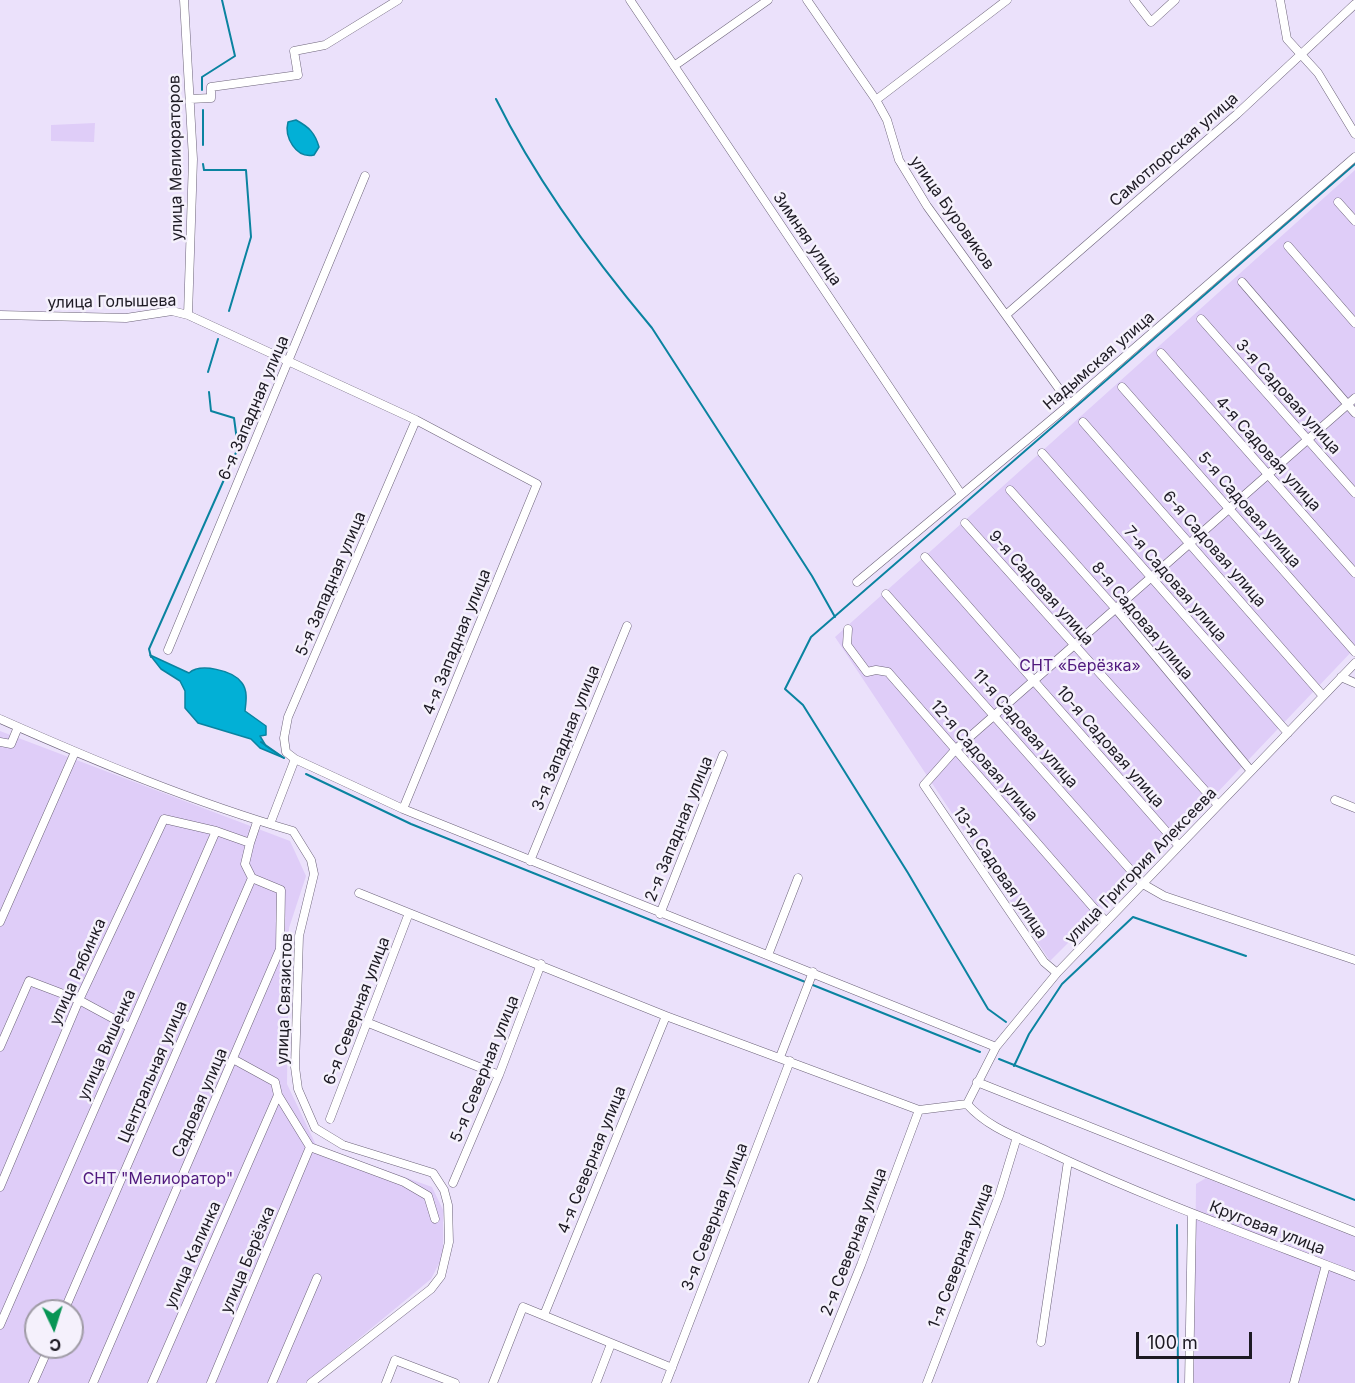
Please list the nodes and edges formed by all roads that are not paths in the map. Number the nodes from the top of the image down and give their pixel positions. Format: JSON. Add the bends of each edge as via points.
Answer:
{"nodes":[{"id":1,"x":184,"y":0,"type":"edge"},
{"id":2,"x":398,"y":0,"type":"edge"},
{"id":3,"x":630,"y":0,"type":"edge"},
{"id":4,"x":768,"y":0,"type":"edge"},
{"id":5,"x":807,"y":0,"type":"edge"},
{"id":6,"x":1006,"y":0,"type":"edge"},
{"id":7,"x":1134,"y":0,"type":"edge"},
{"id":8,"x":1175,"y":0,"type":"edge"},
{"id":9,"x":1280,"y":0,"type":"edge"},
{"id":10,"x":1355,"y":4,"type":"edge"},
{"id":11,"x":1299,"y":54,"type":"junction"},
{"id":12,"x":674,"y":66,"type":"junction"},
{"id":13,"x":190,"y":99,"type":"junction"},
{"id":14,"x":876,"y":100,"type":"junction"},
{"id":15,"x":1355,"y":134,"type":"edge"},
{"id":16,"x":1355,"y":157,"type":"edge"},
{"id":17,"x":365,"y":176,"type":"dead end"},
{"id":18,"x":1338,"y":202,"type":"dead end"},
{"id":19,"x":1355,"y":221,"type":"edge"},
{"id":20,"x":1288,"y":246,"type":"dead end"},
{"id":21,"x":1242,"y":282,"type":"dead end"},
{"id":22,"x":1007,"y":314,"type":"junction"},
{"id":23,"x":0,"y":315,"type":"edge"},
{"id":24,"x":188,"y":315,"type":"junction"},
{"id":25,"x":1201,"y":319,"type":"dead end"},
{"id":26,"x":1355,"y":323,"type":"edge"},
{"id":27,"x":1161,"y":353,"type":"dead end"},
{"id":28,"x":289,"y":360,"type":"junction"},
{"id":29,"x":1122,"y":387,"type":"dead end"},
{"id":30,"x":1355,"y":398,"type":"edge"},
{"id":31,"x":1070,"y":404,"type":"junction"},
{"id":32,"x":1347,"y":405,"type":"junction"},
{"id":33,"x":1355,"y":413,"type":"edge"},
{"id":34,"x":416,"y":420,"type":"junction"},
{"id":35,"x":1083,"y":422,"type":"dead end"},
{"id":36,"x":1308,"y":440,"type":"junction"},
{"id":37,"x":1042,"y":453,"type":"dead end"},
{"id":38,"x":1268,"y":475,"type":"junction"},
{"id":39,"x":537,"y":484,"type":"joint"},
{"id":40,"x":1010,"y":490,"type":"dead end"},
{"id":41,"x":1355,"y":493,"type":"edge"},
{"id":42,"x":961,"y":494,"type":"junction"},
{"id":43,"x":1230,"y":508,"type":"junction"},
{"id":44,"x":965,"y":522,"type":"dead end"},
{"id":45,"x":1191,"y":543,"type":"junction"},
{"id":46,"x":925,"y":557,"type":"dead end"},
{"id":47,"x":1355,"y":573,"type":"edge"},
{"id":48,"x":1151,"y":577,"type":"junction"},
{"id":49,"x":857,"y":582,"type":"dead end"},
{"id":50,"x":886,"y":594,"type":"dead end"},
{"id":51,"x":1116,"y":609,"type":"junction"},
{"id":52,"x":627,"y":626,"type":"dead end"},
{"id":53,"x":848,"y":629,"type":"dead end"},
{"id":54,"x":1074,"y":646,"type":"junction"},
{"id":55,"x":168,"y":650,"type":"dead end"},
{"id":56,"x":1355,"y":652,"type":"edge"},
{"id":57,"x":1355,"y":663,"type":"edge"},
{"id":58,"x":1341,"y":677,"type":"junction"},
{"id":59,"x":1033,"y":681,"type":"junction"},
{"id":60,"x":1355,"y":683,"type":"edge"},
{"id":61,"x":1323,"y":696,"type":"junction"},
{"id":62,"x":995,"y":715,"type":"junction"},
{"id":63,"x":0,"y":719,"type":"edge"},
{"id":64,"x":18,"y":727,"type":"junction"},
{"id":65,"x":1287,"y":733,"type":"junction"},
{"id":66,"x":0,"y":742,"type":"edge"},
{"id":67,"x":956,"y":749,"type":"junction"},
{"id":68,"x":75,"y":752,"type":"junction"},
{"id":69,"x":723,"y":755,"type":"dead end"},
{"id":70,"x":295,"y":759,"type":"junction"},
{"id":71,"x":1251,"y":771,"type":"junction"},
{"id":72,"x":1335,"y":800,"type":"dead end"},
{"id":73,"x":1218,"y":805,"type":"junction"},
{"id":74,"x":1355,"y":808,"type":"edge"},
{"id":75,"x":403,"y":809,"type":"junction"},
{"id":76,"x":257,"y":822,"type":"junction"},
{"id":77,"x":270,"y":824,"type":"junction"},
{"id":78,"x":216,"y":831,"type":"junction"},
{"id":79,"x":250,"y":843,"type":"junction"},
{"id":80,"x":1179,"y":846,"type":"junction"},
{"id":81,"x":530,"y":861,"type":"junction"},
{"id":82,"x":252,"y":878,"type":"junction"},
{"id":83,"x":798,"y":878,"type":"dead end"},
{"id":84,"x":1143,"y":884,"type":"junction"},
{"id":85,"x":359,"y":893,"type":"dead end"},
{"id":86,"x":409,"y":913,"type":"junction"},
{"id":87,"x":660,"y":914,"type":"junction"},
{"id":88,"x":0,"y":922,"type":"edge"},
{"id":89,"x":1106,"y":922,"type":"junction"},
{"id":90,"x":768,"y":955,"type":"junction"},
{"id":91,"x":1355,"y":960,"type":"edge"},
{"id":92,"x":541,"y":964,"type":"junction"},
{"id":93,"x":813,"y":972,"type":"junction"},
{"id":94,"x":1057,"y":973,"type":"junction"},
{"id":95,"x":79,"y":1000,"type":"junction"},
{"id":96,"x":666,"y":1016,"type":"junction"},
{"id":97,"x":366,"y":1022,"type":"junction"},
{"id":98,"x":129,"y":1027,"type":"junction"},
{"id":99,"x":0,"y":1047,"type":"edge"},
{"id":100,"x":996,"y":1047,"type":"junction"},
{"id":101,"x":780,"y":1057,"type":"junction"},
{"id":102,"x":233,"y":1059,"type":"junction"},
{"id":103,"x":790,"y":1061,"type":"junction"},
{"id":104,"x":499,"y":1075,"type":"junction"},
{"id":105,"x":977,"y":1082,"type":"junction"},
{"id":106,"x":278,"y":1095,"type":"junction"},
{"id":107,"x":967,"y":1104,"type":"junction"},
{"id":108,"x":919,"y":1110,"type":"junction"},
{"id":109,"x":330,"y":1119,"type":"dead end"},
{"id":110,"x":1017,"y":1137,"type":"junction"},
{"id":111,"x":310,"y":1147,"type":"junction"},
{"id":112,"x":1068,"y":1161,"type":"junction"},
{"id":113,"x":453,"y":1183,"type":"dead end"},
{"id":114,"x":0,"y":1187,"type":"edge"},
{"id":115,"x":1192,"y":1215,"type":"junction"},
{"id":116,"x":435,"y":1219,"type":"dead end"},
{"id":117,"x":1355,"y":1232,"type":"edge"},
{"id":118,"x":1326,"y":1264,"type":"junction"},
{"id":119,"x":1355,"y":1276,"type":"edge"},
{"id":120,"x":317,"y":1278,"type":"dead end"},
{"id":121,"x":69,"y":1299,"type":"edge"},
{"id":122,"x":544,"y":1315,"type":"junction"},
{"id":123,"x":0,"y":1324,"type":"edge"},
{"id":124,"x":1041,"y":1342,"type":"dead end"},
{"id":125,"x":611,"y":1344,"type":"junction"},
{"id":126,"x":44,"y":1359,"type":"edge"},
{"id":127,"x":672,"y":1368,"type":"junction"},
{"id":128,"x":33,"y":1383,"type":"edge"},
{"id":129,"x":93,"y":1383,"type":"edge"},
{"id":130,"x":152,"y":1383,"type":"edge"},
{"id":131,"x":212,"y":1383,"type":"edge"},
{"id":132,"x":272,"y":1383,"type":"edge"},
{"id":133,"x":311,"y":1383,"type":"edge"},
{"id":134,"x":386,"y":1383,"type":"edge"},
{"id":135,"x":455,"y":1383,"type":"edge"},
{"id":136,"x":493,"y":1383,"type":"edge"},
{"id":137,"x":596,"y":1383,"type":"edge"},
{"id":138,"x":666,"y":1383,"type":"edge"},
{"id":139,"x":813,"y":1383,"type":"edge"},
{"id":140,"x":927,"y":1383,"type":"edge"},
{"id":141,"x":1189,"y":1383,"type":"edge"},
{"id":142,"x":1294,"y":1383,"type":"edge"}],
"edges":[{"from":1,"to":13,"type":"street","name":"улица Мелиораторов"},
{"from":2,"to":13,"type":"street","via":[[325,45],[294,51],[298,75],[211,87],[211,98]]},
{"from":3,"to":12,"type":"street","name":"Зимняя улица"},
{"from":4,"to":12,"type":"street"},
{"from":5,"to":14,"type":"street","name":"улица Буровиков"},
{"from":6,"to":14,"type":"street"},
{"from":7,"to":8,"type":"street","via":[[1151,22]]},
{"from":9,"to":11,"type":"street","via":[[1287,39]]},
{"from":10,"to":11,"type":"street","name":"Самотлорская улица"},
{"from":11,"to":15,"type":"street","via":[[1318,74]]},
{"from":11,"to":22,"type":"street","name":"Самотлорская улица","via":[[1237,114]]},
{"from":12,"to":42,"type":"street","name":"Зимняя улица"},
{"from":13,"to":24,"type":"street","name":"улица Мелиораторов","via":[[193,191]]},
{"from":14,"to":22,"type":"street","name":"улица Буровиков","via":[[907,175],[951,242]]},
{"from":16,"to":31,"type":"street","name":"Надымская улица"},
{"from":17,"to":28,"type":"street","name":"6-я Западная улица"},
{"from":18,"to":19,"type":"street"},
{"from":20,"to":26,"type":"street"},
{"from":21,"to":32,"type":"street"},
{"from":22,"to":31,"type":"street","name":"улица Буровиков"},
{"from":23,"to":24,"type":"street","name":"улица Голышева","via":[[126,318],[171,311]]},
{"from":24,"to":28,"type":"street","name":"улица Голышева"},
{"from":25,"to":36,"type":"street","name":"3-я Садовая улица"},
{"from":27,"to":38,"type":"street","name":"4-я Садовая улица"},
{"from":28,"to":34,"type":"street","name":"улица Голышева"},
{"from":28,"to":55,"type":"street","name":"6-я Западная улица"},
{"from":29,"to":43,"type":"street","name":"5-я Садовая улица"},
{"from":30,"to":32,"type":"street"},
{"from":31,"to":42,"type":"street","name":"Надымская улица"},
{"from":32,"to":33,"type":"street"},
{"from":32,"to":36,"type":"street"},
{"from":34,"to":39,"type":"street","name":"улица Голышева"},
{"from":34,"to":70,"type":"street","name":"5-я Западная улица","via":[[288,717],[286,752]]},
{"from":35,"to":45,"type":"street","name":"6-я Садовая улица"},
{"from":36,"to":38,"type":"street"},
{"from":36,"to":41,"type":"street","name":"3-я Садовая улица"},
{"from":37,"to":48,"type":"street","name":"7-я Садовая улица"},
{"from":38,"to":43,"type":"street"},
{"from":38,"to":47,"type":"street","name":"4-я Садовая улица"},
{"from":39,"to":75,"type":"street","name":"4-я Западная улица"},
{"from":40,"to":51,"type":"street","name":"8-я Садовая улица"},
{"from":42,"to":49,"type":"street","name":"Надымская улица"},
{"from":43,"to":45,"type":"street"},
{"from":43,"to":56,"type":"street","name":"5-я Садовая улица"},
{"from":44,"to":54,"type":"street","name":"9-я Садовая улица"},
{"from":45,"to":48,"type":"street"},
{"from":45,"to":61,"type":"street","name":"6-я Садовая улица"},
{"from":46,"to":59,"type":"street","name":"10-я Садовая улица"},
{"from":48,"to":51,"type":"street"},
{"from":48,"to":65,"type":"street","name":"7-я Садовая улица"},
{"from":50,"to":62,"type":"street","name":"11-я Садовая улица"},
{"from":51,"to":54,"type":"street"},
{"from":51,"to":71,"type":"street","name":"8-я Садовая улица"},
{"from":52,"to":81,"type":"street","name":"3-я Западная улица"},
{"from":53,"to":67,"type":"street","name":"12-я Садовая улица","via":[[847,645],[867,672],[888,672]]},
{"from":54,"to":59,"type":"street"},
{"from":54,"to":73,"type":"street","name":"9-я Садовая улица"},
{"from":57,"to":58,"type":"street","name":"улица Григория Алексеева"},
{"from":58,"to":60,"type":"street"},
{"from":58,"to":61,"type":"street","name":"улица Григория Алексеева"},
{"from":59,"to":62,"type":"street"},
{"from":59,"to":80,"type":"street","name":"10-я Садовая улица"},
{"from":61,"to":65,"type":"street","name":"улица Григория Алексеева"},
{"from":62,"to":67,"type":"street"},
{"from":62,"to":84,"type":"street","name":"11-я Садовая улица"},
{"from":63,"to":64,"type":"street"},
{"from":64,"to":66,"type":"street","via":[[11,744]]},
{"from":64,"to":68,"type":"street"},
{"from":65,"to":71,"type":"street","name":"улица Григория Алексеева"},
{"from":67,"to":89,"type":"street","name":"12-я Садовая улица"},
{"from":67,"to":94,"type":"street","name":"13-я Садовая улица","via":[[924,785],[1044,962]]},
{"from":68,"to":76,"type":"street"},
{"from":68,"to":88,"type":"street"},
{"from":69,"to":87,"type":"street","name":"2-я Западная улица"},
{"from":70,"to":75,"type":"street"},
{"from":70,"to":77,"type":"street"},
{"from":71,"to":73,"type":"street","name":"улица Григория Алексеева"},
{"from":72,"to":74,"type":"street"},
{"from":73,"to":80,"type":"street","name":"улица Григория Алексеева"},
{"from":75,"to":81,"type":"street"},
{"from":76,"to":77,"type":"street"},
{"from":76,"to":79,"type":"street"},
{"from":77,"to":133,"type":"street","name":"улица Связистов","via":[[293,831],[311,860],[314,874],[299,936],[295,1071],[306,1112],[315,1128],[343,1145],[433,1173],[444,1190],[449,1222],[447,1258],[431,1289]]},
{"from":78,"to":79,"type":"street"},
{"from":78,"to":95,"type":"street","name":"улица Рябинка","via":[[164,819]]},
{"from":78,"to":98,"type":"street","name":"улица Вишенка"},
{"from":79,"to":82,"type":"street","via":[[245,864]]},
{"from":80,"to":84,"type":"street","name":"улица Григория Алексеева"},
{"from":81,"to":87,"type":"street"},
{"from":82,"to":102,"type":"street","name":"Садовая улица","via":[[281,890],[280,949]]},
{"from":82,"to":121,"type":"street","name":"Центральная улица"},
{"from":83,"to":90,"type":"street"},
{"from":84,"to":89,"type":"street","name":"улица Григория Алексеева"},
{"from":84,"to":91,"type":"street","via":[[1164,896]]},
{"from":85,"to":86,"type":"street"},
{"from":86,"to":92,"type":"street"},
{"from":86,"to":97,"type":"street","name":"6-я Северная улица"},
{"from":87,"to":90,"type":"street"},
{"from":89,"to":94,"type":"street","name":"улица Григория Алексеева"},
{"from":90,"to":93,"type":"street"},
{"from":92,"to":96,"type":"street"},
{"from":92,"to":104,"type":"street","name":"5-я Северная улица"},
{"from":93,"to":100,"type":"street"},
{"from":93,"to":101,"type":"street"},
{"from":94,"to":100,"type":"street","name":"улица Григория Алексеева"},
{"from":95,"to":98,"type":"street"},
{"from":95,"to":99,"type":"street","via":[[29,981]]},
{"from":95,"to":114,"type":"street","name":"улица Рябинка"},
{"from":96,"to":101,"type":"street"},
{"from":96,"to":122,"type":"street","name":"4-я Северная улица"},
{"from":97,"to":104,"type":"street"},
{"from":97,"to":109,"type":"street","name":"6-я Северная улица"},
{"from":98,"to":123,"type":"street","name":"улица Вишенка"},
{"from":100,"to":105,"type":"street","name":"улица Григория Алексеева"},
{"from":101,"to":103,"type":"street"},
{"from":102,"to":106,"type":"street","via":[[274,1082]]},
{"from":102,"to":129,"type":"street","name":"Садовая улица"},
{"from":103,"to":108,"type":"street"},
{"from":103,"to":127,"type":"street","name":"3-я Северная улица"},
{"from":104,"to":113,"type":"street","name":"5-я Северная улица"},
{"from":105,"to":107,"type":"street","name":"улица Григория Алексеева"},
{"from":105,"to":117,"type":"street"},
{"from":106,"to":111,"type":"street"},
{"from":106,"to":130,"type":"street","name":"улица Калинка"},
{"from":107,"to":108,"type":"street"},
{"from":107,"to":110,"type":"street","via":[[980,1119]]},
{"from":108,"to":139,"type":"street","name":"2-я Северная улица"},
{"from":110,"to":112,"type":"street"},
{"from":110,"to":140,"type":"street","name":"1-я Северная улица","via":[[999,1196]]},
{"from":111,"to":116,"type":"street","via":[[404,1182],[428,1196]]},
{"from":111,"to":131,"type":"street","name":"улица Берёзка"},
{"from":112,"to":115,"type":"street"},
{"from":112,"to":124,"type":"street"},
{"from":115,"to":118,"type":"street","name":"Круговая улица"},
{"from":115,"to":141,"type":"street","name":"Круговая улица"},
{"from":118,"to":119,"type":"street","name":"Круговая улица"},
{"from":118,"to":142,"type":"street"},
{"from":120,"to":132,"type":"street"},
{"from":122,"to":125,"type":"street"},
{"from":122,"to":136,"type":"street","via":[[523,1307]]},
{"from":125,"to":127,"type":"street"},
{"from":125,"to":137,"type":"street"},
{"from":126,"to":128,"type":"street"},
{"from":127,"to":138,"type":"street","name":"3-я Северная улица"},
{"from":134,"to":135,"type":"street","via":[[396,1360]]}]}
